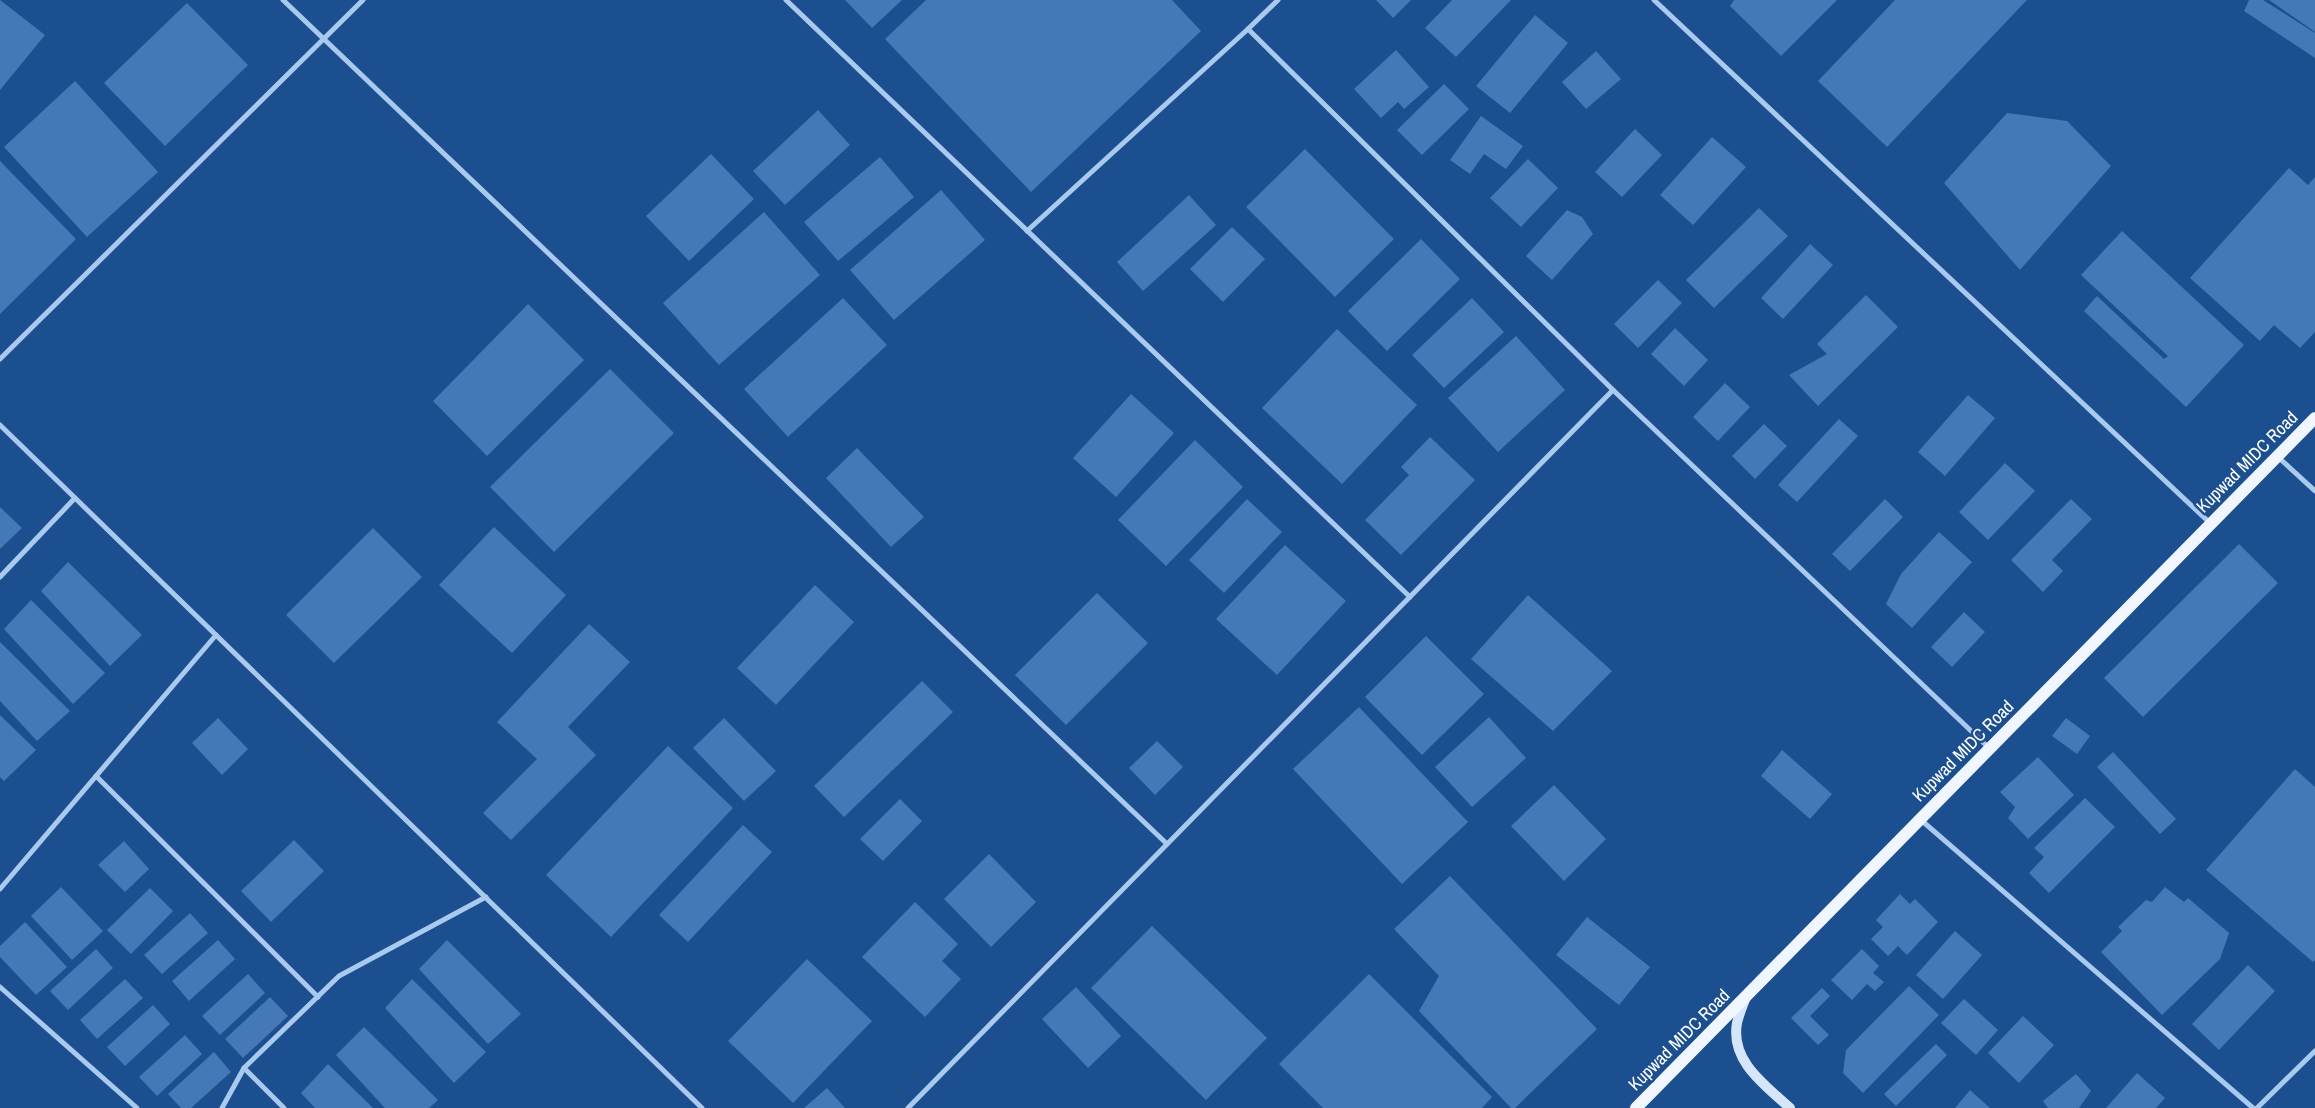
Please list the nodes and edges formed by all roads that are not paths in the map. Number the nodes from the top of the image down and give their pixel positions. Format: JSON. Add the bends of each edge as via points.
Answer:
{"nodes":[{"id":1,"x":283,"y":0,"type":"edge"},
{"id":2,"x":363,"y":0,"type":"edge"},
{"id":3,"x":786,"y":0,"type":"edge"},
{"id":4,"x":1278,"y":0,"type":"edge"},
{"id":5,"x":1654,"y":0,"type":"edge"},
{"id":6,"x":1248,"y":29,"type":"junction"},
{"id":7,"x":324,"y":40,"type":"junction"},
{"id":8,"x":1027,"y":231,"type":"junction"},
{"id":9,"x":0,"y":359,"type":"edge"},
{"id":10,"x":1613,"y":390,"type":"junction"},
{"id":11,"x":2315,"y":418,"type":"edge"},
{"id":12,"x":0,"y":425,"type":"edge"},
{"id":13,"x":2277,"y":457,"type":"junction"},
{"id":14,"x":2315,"y":491,"type":"edge"},
{"id":15,"x":75,"y":498,"type":"junction"},
{"id":16,"x":2211,"y":524,"type":"junction"},
{"id":17,"x":0,"y":577,"type":"edge"},
{"id":18,"x":1410,"y":597,"type":"junction"},
{"id":19,"x":216,"y":635,"type":"junction"},
{"id":20,"x":1990,"y":749,"type":"junction"},
{"id":21,"x":96,"y":776,"type":"junction"},
{"id":22,"x":1920,"y":819,"type":"junction"},
{"id":23,"x":1168,"y":844,"type":"junction"},
{"id":24,"x":0,"y":889,"type":"edge"},
{"id":25,"x":486,"y":897,"type":"junction"},
{"id":26,"x":0,"y":987,"type":"edge"},
{"id":27,"x":1747,"y":996,"type":"junction"},
{"id":28,"x":318,"y":997,"type":"junction"},
{"id":29,"x":2315,"y":1050,"type":"edge"},
{"id":30,"x":244,"y":1068,"type":"junction"},
{"id":31,"x":137,"y":1108,"type":"edge"},
{"id":32,"x":222,"y":1108,"type":"edge"},
{"id":33,"x":284,"y":1108,"type":"edge"},
{"id":34,"x":702,"y":1108,"type":"edge"},
{"id":35,"x":908,"y":1108,"type":"edge"},
{"id":36,"x":1636,"y":1108,"type":"edge"},
{"id":37,"x":1790,"y":1108,"type":"edge"},
{"id":38,"x":2255,"y":1108,"type":"edge"}],
"edges":[{"from":1,"to":7,"type":"street"},
{"from":2,"to":7,"type":"street"},
{"from":3,"to":8,"type":"street"},
{"from":4,"to":6,"type":"street"},
{"from":5,"to":16,"type":"street"},
{"from":6,"to":8,"type":"street"},
{"from":6,"to":10,"type":"street"},
{"from":7,"to":9,"type":"street"},
{"from":7,"to":23,"type":"street"},
{"from":8,"to":18,"type":"street"},
{"from":10,"to":18,"type":"street"},
{"from":10,"to":20,"type":"street"},
{"from":11,"to":13,"type":"main road","name":"Kupwad MIDC Road"},
{"from":12,"to":15,"type":"street"},
{"from":13,"to":14,"type":"street"},
{"from":13,"to":16,"type":"main road","name":"Kupwad MIDC Road"},
{"from":15,"to":17,"type":"street"},
{"from":15,"to":19,"type":"street"},
{"from":16,"to":20,"type":"main road","name":"Kupwad MIDC Road"},
{"from":18,"to":23,"type":"street"},
{"from":19,"to":21,"type":"street"},
{"from":19,"to":25,"type":"street"},
{"from":20,"to":22,"type":"main road","name":"Kupwad MIDC Road"},
{"from":21,"to":24,"type":"street"},
{"from":21,"to":28,"type":"street"},
{"from":22,"to":27,"type":"main road","name":"Kupwad MIDC Road"},
{"from":22,"to":38,"type":"street"},
{"from":23,"to":35,"type":"street"},
{"from":25,"to":28,"type":"street","via":[[339,976]]},
{"from":25,"to":34,"type":"street"},
{"from":26,"to":31,"type":"street"},
{"from":27,"to":36,"type":"main road","name":"Kupwad MIDC Road"},
{"from":27,"to":37,"type":"main road","via":[[1737,1023],[1739,1051],[1757,1078]]},
{"from":28,"to":30,"type":"street"},
{"from":29,"to":38,"type":"street"},
{"from":30,"to":32,"type":"street"},
{"from":30,"to":33,"type":"street"}]}
